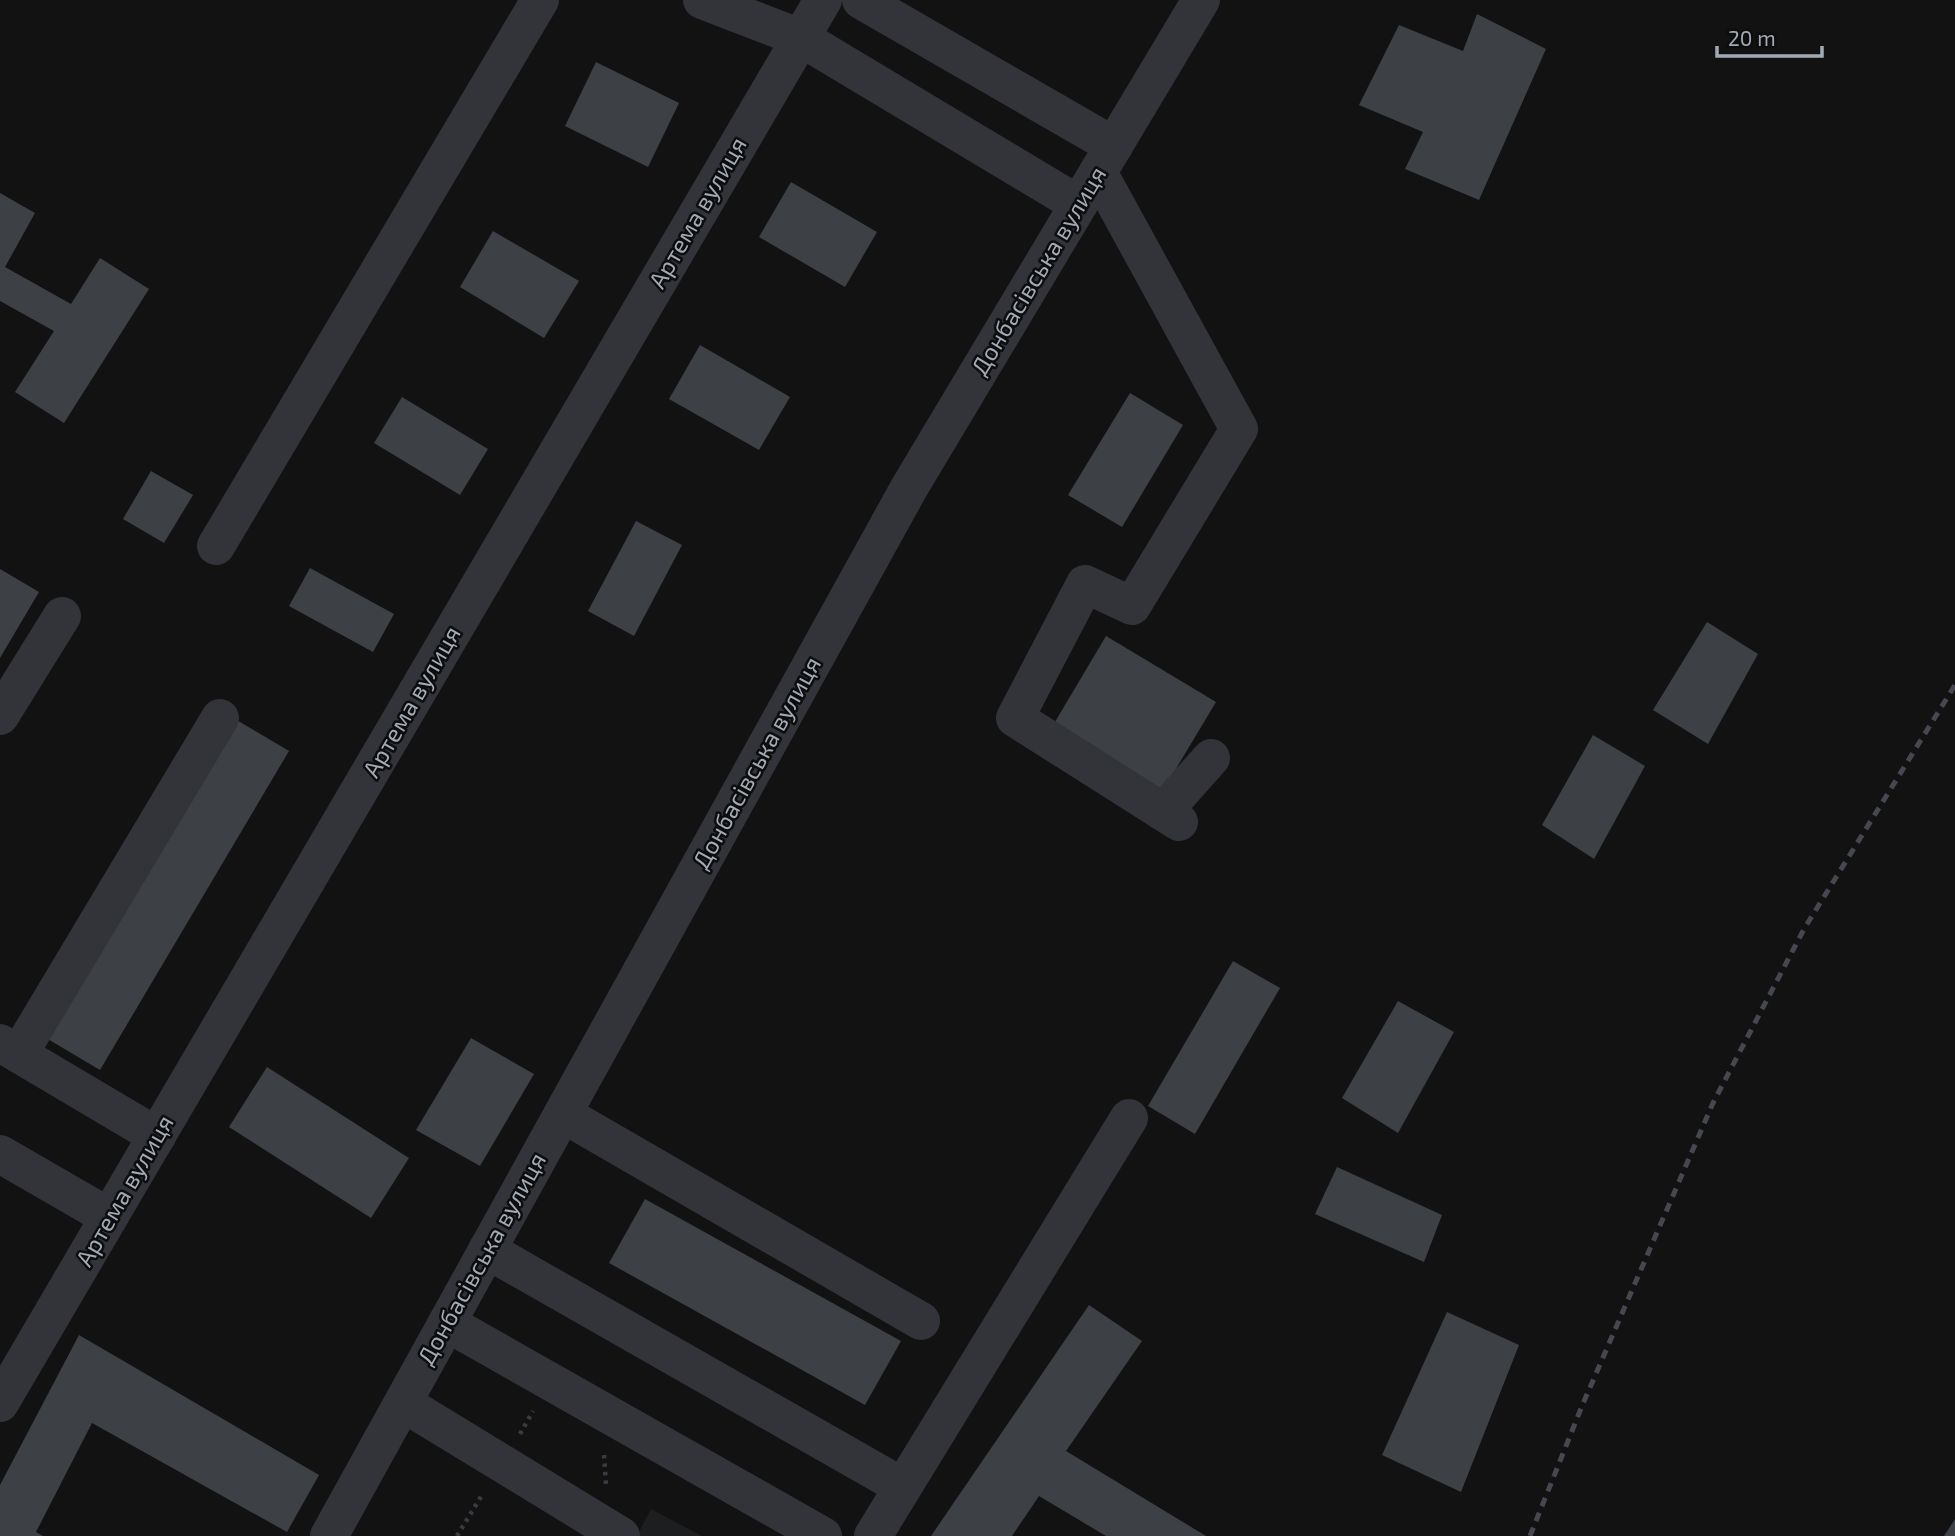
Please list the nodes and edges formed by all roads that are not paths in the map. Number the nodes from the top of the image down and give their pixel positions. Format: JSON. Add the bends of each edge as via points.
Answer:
{"nodes":[{"id":1,"x":540,"y":0,"type":"edge"},
{"id":2,"x":702,"y":0,"type":"edge"},
{"id":3,"x":823,"y":0,"type":"edge"},
{"id":4,"x":861,"y":0,"type":"edge"},
{"id":5,"x":1201,"y":0,"type":"edge"},
{"id":6,"x":801,"y":38,"type":"junction"},
{"id":7,"x":1106,"y":159,"type":"junction"},
{"id":8,"x":1079,"y":204,"type":"junction"},
{"id":9,"x":216,"y":546,"type":"dead end"},
{"id":10,"x":62,"y":616,"type":"dead end"},
{"id":11,"x":0,"y":716,"type":"edge"},
{"id":12,"x":220,"y":718,"type":"dead end"},
{"id":13,"x":1211,"y":758,"type":"dead end"},
{"id":14,"x":10,"y":1048,"type":"edge"},
{"id":15,"x":563,"y":1114,"type":"junction"},
{"id":16,"x":1129,"y":1118,"type":"dead end"},
{"id":17,"x":157,"y":1136,"type":"junction"},
{"id":18,"x":0,"y":1154,"type":"edge"},
{"id":19,"x":110,"y":1217,"type":"junction"},
{"id":20,"x":487,"y":1250,"type":"junction"},
{"id":21,"x":921,"y":1321,"type":"dead end"},
{"id":22,"x":447,"y":1323,"type":"junction"},
{"id":23,"x":403,"y":1403,"type":"junction"},
{"id":24,"x":0,"y":1404,"type":"edge"},
{"id":25,"x":903,"y":1487,"type":"junction"},
{"id":26,"x":329,"y":1536,"type":"edge"},
{"id":27,"x":621,"y":1536,"type":"edge"},
{"id":28,"x":823,"y":1536,"type":"edge"},
{"id":29,"x":873,"y":1536,"type":"edge"}],
"edges":[{"from":1,"to":9,"type":"street"},
{"from":2,"to":6,"type":"street"},
{"from":3,"to":6,"type":"street","name":"Артема вулиця"},
{"from":4,"to":7,"type":"street"},
{"from":5,"to":7,"type":"street","name":"Донбасівська вулиця"},
{"from":6,"to":8,"type":"street"},
{"from":6,"to":17,"type":"street","name":"Артема вулиця"},
{"from":7,"to":8,"type":"street","name":"Донбасівська вулиця"},
{"from":7,"to":13,"type":"street","via":[[1239,429],[1132,606],[1085,584],[1015,718],[1171,817]]},
{"from":8,"to":15,"type":"street","name":"Донбасівська вулиця","via":[[909,488]]},
{"from":10,"to":11,"type":"street"},
{"from":12,"to":14,"type":"street"},
{"from":14,"to":17,"type":"street"},
{"from":15,"to":20,"type":"street","name":"Донбасівська вулиця"},
{"from":15,"to":21,"type":"street"},
{"from":16,"to":25,"type":"street"},
{"from":17,"to":19,"type":"street","name":"Артема вулиця"},
{"from":18,"to":19,"type":"street"},
{"from":19,"to":24,"type":"street","name":"Артема вулиця"},
{"from":20,"to":22,"type":"street","name":"Донбасівська вулиця"},
{"from":20,"to":25,"type":"street"},
{"from":22,"to":23,"type":"street","name":"Донбасівська вулиця"},
{"from":22,"to":28,"type":"street"},
{"from":23,"to":26,"type":"street","name":"Донбасівська вулиця"},
{"from":23,"to":27,"type":"street"},
{"from":25,"to":29,"type":"street"}]}
